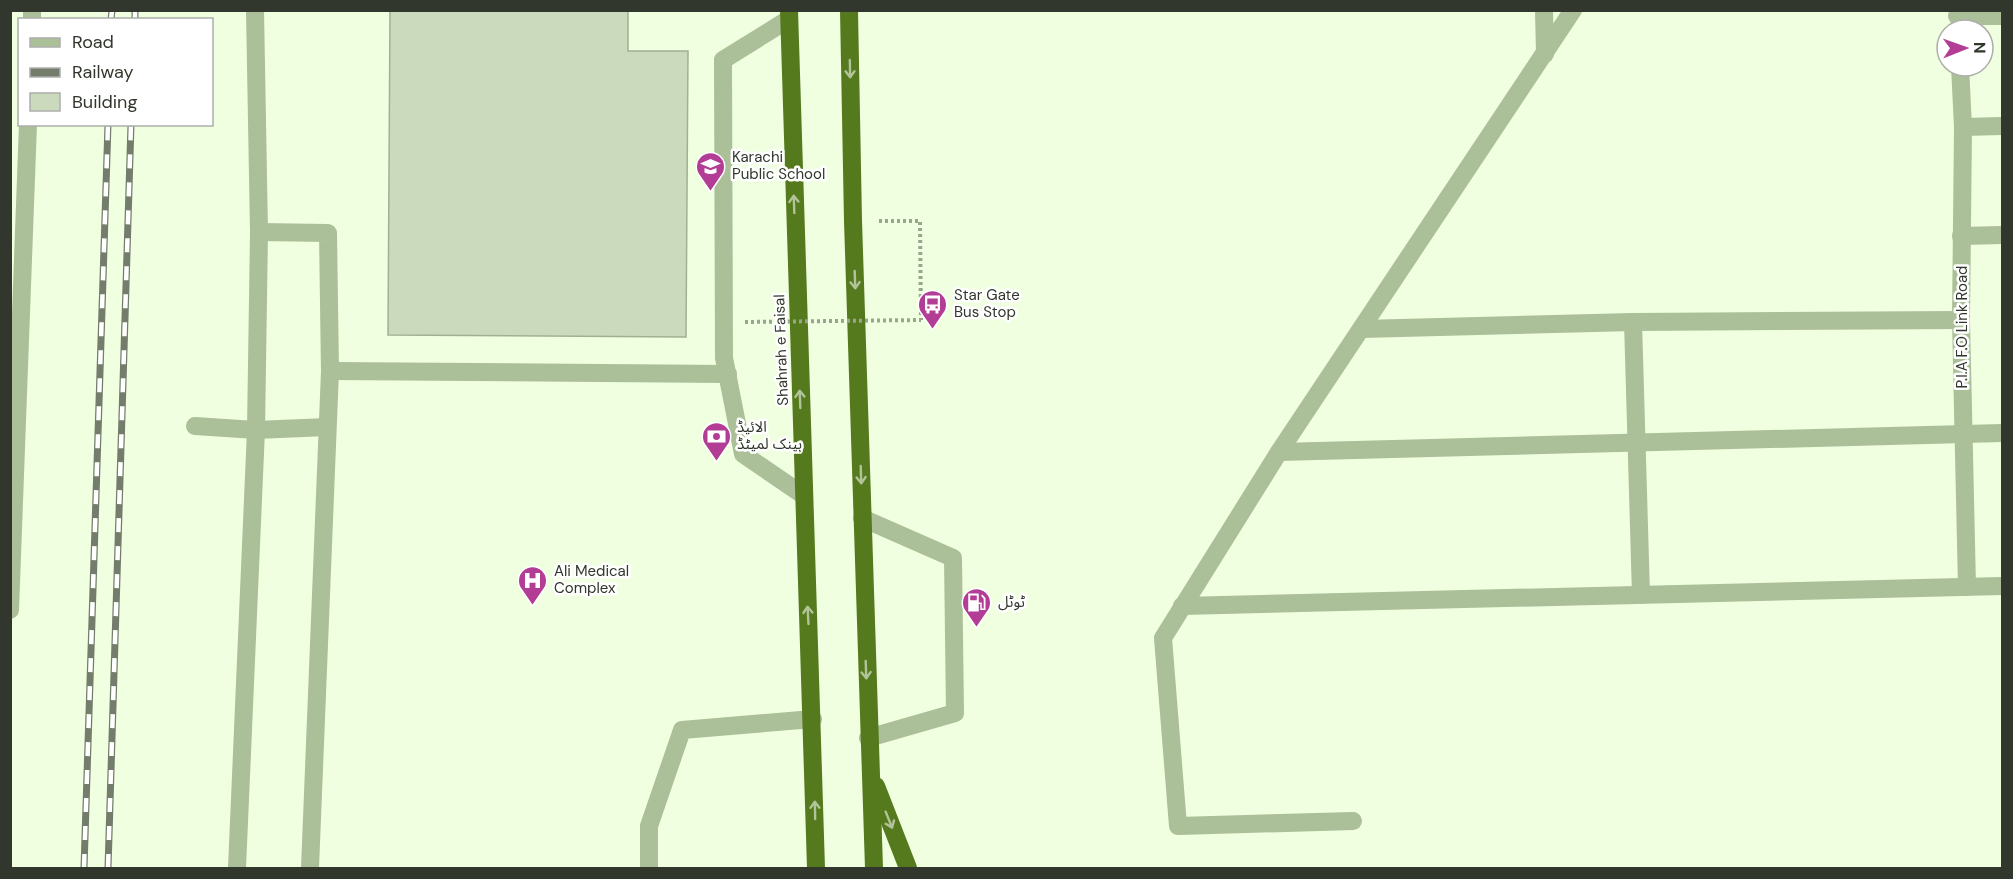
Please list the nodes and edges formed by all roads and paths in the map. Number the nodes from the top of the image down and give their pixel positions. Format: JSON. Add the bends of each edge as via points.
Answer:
{"nodes":[{"id":1,"x":255,"y":10,"type":"edge"},
{"id":2,"x":849,"y":10,"type":"edge"},
{"id":3,"x":1544,"y":10,"type":"edge"},
{"id":4,"x":1573,"y":10,"type":"edge"},
{"id":5,"x":789,"y":15,"type":"edge"},
{"id":6,"x":2002,"y":16,"type":"edge"},
{"id":7,"x":1973,"y":18,"type":"edge"},
{"id":8,"x":1545,"y":54,"type":"junction"},
{"id":9,"x":1961,"y":78,"type":"edge"},
{"id":10,"x":27,"y":126,"type":"edge"},
{"id":11,"x":2002,"y":126,"type":"edge"},
{"id":12,"x":1963,"y":127,"type":"junction"},
{"id":13,"x":19,"y":155,"type":"edge"},
{"id":14,"x":853,"y":221,"type":"junction"},
{"id":15,"x":259,"y":232,"type":"junction"},
{"id":16,"x":2002,"y":235,"type":"edge"},
{"id":17,"x":1961,"y":236,"type":"junction"},
{"id":18,"x":1961,"y":320,"type":"junction"},
{"id":19,"x":745,"y":322,"type":"dead end"},
{"id":20,"x":1633,"y":322,"type":"junction"},
{"id":21,"x":1362,"y":329,"type":"junction"},
{"id":22,"x":330,"y":371,"type":"junction"},
{"id":23,"x":728,"y":374,"type":"junction"},
{"id":24,"x":195,"y":426,"type":"dead end"},
{"id":25,"x":327,"y":427,"type":"junction"},
{"id":26,"x":256,"y":430,"type":"junction"},
{"id":27,"x":1963,"y":433,"type":"junction"},
{"id":28,"x":2002,"y":433,"type":"edge"},
{"id":29,"x":1636,"y":443,"type":"junction"},
{"id":30,"x":1279,"y":452,"type":"junction"},
{"id":31,"x":803,"y":495,"type":"junction"},
{"id":32,"x":862,"y":518,"type":"junction"},
{"id":33,"x":11,"y":546,"type":"edge"},
{"id":34,"x":2002,"y":586,"type":"edge"},
{"id":35,"x":1967,"y":587,"type":"junction"},
{"id":36,"x":1641,"y":595,"type":"junction"},
{"id":37,"x":1182,"y":606,"type":"junction"},
{"id":38,"x":10,"y":610,"type":"edge"},
{"id":39,"x":813,"y":719,"type":"junction"},
{"id":40,"x":868,"y":738,"type":"junction"},
{"id":41,"x":869,"y":771,"type":"junction"},
{"id":42,"x":1353,"y":821,"type":"dead end"},
{"id":43,"x":237,"y":868,"type":"edge"},
{"id":44,"x":310,"y":868,"type":"edge"},
{"id":45,"x":649,"y":868,"type":"edge"},
{"id":46,"x":816,"y":868,"type":"edge"},
{"id":47,"x":874,"y":868,"type":"edge"},
{"id":48,"x":908,"y":868,"type":"edge"}],
"edges":[{"from":1,"to":15,"type":"street"},
{"from":2,"to":14,"type":"highway","one_way":true},
{"from":3,"to":8,"type":"street"},
{"from":4,"to":8,"type":"street"},
{"from":5,"to":23,"type":"street","via":[[723,60],[724,358]]},
{"from":31,"to":5,"type":"highway","name":"Shahrah e Faisal","one_way":true},
{"from":6,"to":7,"type":"street"},
{"from":8,"to":21,"type":"street"},
{"from":9,"to":12,"type":"street","name":"P.I.A F.O Link Road"},
{"from":10,"to":13,"type":"street"},
{"from":11,"to":12,"type":"street"},
{"from":12,"to":17,"type":"street","name":"P.I.A F.O Link Road"},
{"from":13,"to":33,"type":"street"},
{"from":14,"to":19,"type":"path","bridge":true,"via":[[920,221],[921,320]]},
{"from":14,"to":32,"type":"highway","one_way":true},
{"from":15,"to":22,"type":"street","via":[[328,233]]},
{"from":15,"to":26,"type":"street"},
{"from":16,"to":17,"type":"street"},
{"from":17,"to":18,"type":"street","name":"P.I.A F.O Link Road"},
{"from":18,"to":20,"type":"street"},
{"from":18,"to":27,"type":"street","name":"P.I.A F.O Link Road"},
{"from":20,"to":21,"type":"street"},
{"from":20,"to":29,"type":"street"},
{"from":21,"to":30,"type":"street"},
{"from":22,"to":23,"type":"street"},
{"from":22,"to":25,"type":"street"},
{"from":23,"to":31,"type":"street","via":[[743,454]]},
{"from":24,"to":26,"type":"street"},
{"from":25,"to":26,"type":"street"},
{"from":25,"to":44,"type":"street"},
{"from":26,"to":43,"type":"street"},
{"from":27,"to":28,"type":"street"},
{"from":27,"to":29,"type":"street"},
{"from":27,"to":35,"type":"street","name":"P.I.A F.O Link Road"},
{"from":29,"to":30,"type":"street"},
{"from":29,"to":36,"type":"street"},
{"from":30,"to":37,"type":"street"},
{"from":39,"to":31,"type":"highway","name":"Shahrah e Faisal","one_way":true},
{"from":32,"to":40,"type":"highway","one_way":true},
{"from":32,"to":40,"type":"street","via":[[953,558],[955,713]]},
{"from":33,"to":38,"type":"street"},
{"from":34,"to":35,"type":"street"},
{"from":35,"to":36,"type":"street"},
{"from":36,"to":37,"type":"street"},
{"from":37,"to":42,"type":"street","via":[[1163,638],[1178,826]]},
{"from":39,"to":45,"type":"street","via":[[682,730],[649,826]]},
{"from":46,"to":39,"type":"highway","name":"Shahrah e Faisal","one_way":true},
{"from":40,"to":41,"type":"highway"},
{"from":41,"to":47,"type":"highway"},
{"from":41,"to":48,"type":"highway","one_way":true}]}
